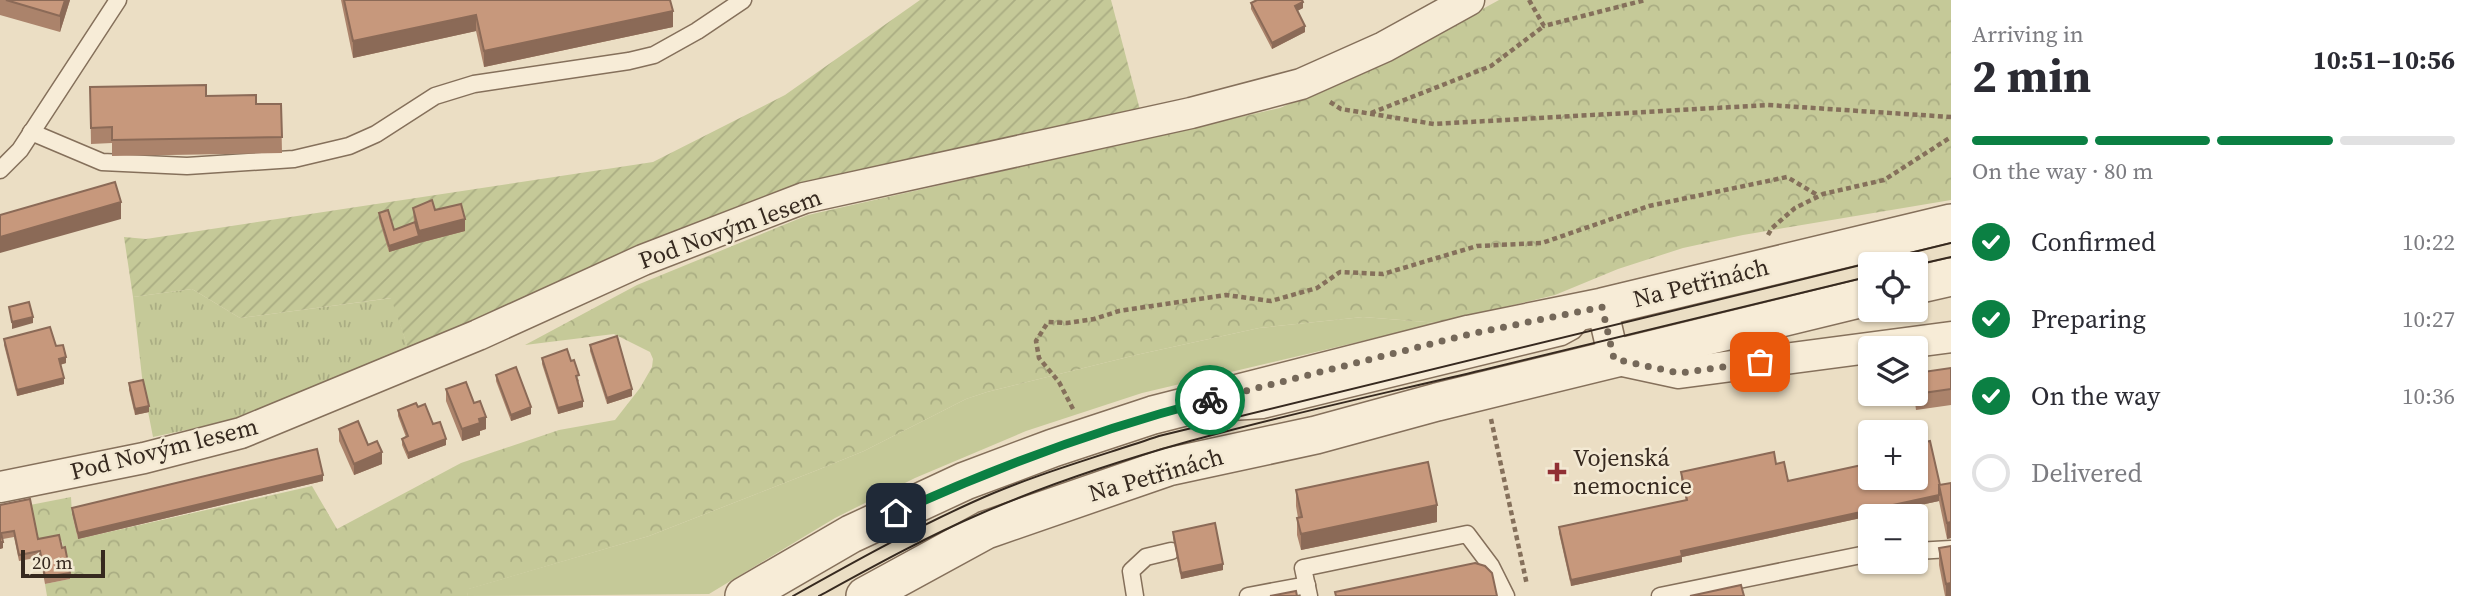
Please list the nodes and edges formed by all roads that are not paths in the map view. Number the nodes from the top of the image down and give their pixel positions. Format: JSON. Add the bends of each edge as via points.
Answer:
{"nodes":[{"id":1,"x":118,"y":0,"type":"edge"},
{"id":2,"x":743,"y":0,"type":"edge"},
{"id":3,"x":1468,"y":0,"type":"edge"},
{"id":4,"x":31,"y":132,"type":"junction"},
{"id":5,"x":0,"y":170,"type":"edge"},
{"id":6,"x":1951,"y":223,"type":"edge"},
{"id":7,"x":1951,"y":277,"type":"edge"},
{"id":8,"x":1928,"y":282,"type":"edge"},
{"id":9,"x":1858,"y":299,"type":"edge"},
{"id":10,"x":1602,"y":307,"type":"junction"},
{"id":11,"x":1951,"y":337,"type":"edge"},
{"id":12,"x":1614,"y":359,"type":"junction"},
{"id":13,"x":0,"y":487,"type":"edge"},
{"id":14,"x":1951,"y":549,"type":"edge"},
{"id":15,"x":1928,"y":550,"type":"edge"},
{"id":16,"x":1171,"y":551,"type":"dead end"},
{"id":17,"x":1858,"y":556,"type":"edge"},
{"id":18,"x":1308,"y":590,"type":"edge"},
{"id":19,"x":744,"y":596,"type":"edge"},
{"id":20,"x":866,"y":596,"type":"edge"},
{"id":21,"x":1135,"y":596,"type":"edge"},
{"id":22,"x":1248,"y":596,"type":"edge"},
{"id":23,"x":1506,"y":596,"type":"edge"},
{"id":24,"x":1660,"y":596,"type":"edge"}],
"edges":[{"from":1,"to":4,"type":"lane"},
{"from":2,"to":4,"type":"lane","via":[[654,55],[474,84],[435,96],[349,146],[294,159],[187,166],[102,162]]},
{"from":3,"to":13,"type":"street","name":"Pod Novým lesem","via":[[1384,47],[1301,84],[1191,113],[804,198],[643,260],[478,335],[240,433]]},
{"from":4,"to":5,"type":"lane"},
{"from":6,"to":10,"type":"street","name":"Na Petřinách"},
{"from":7,"to":8,"type":"street"},
{"from":9,"to":12,"type":"street","name":"Na Petřinách"},
{"from":10,"to":12,"type":"street"},
{"from":10,"to":19,"type":"street","name":"Na Petřinách","via":[[1470,334],[1153,415],[1053,448],[965,481],[850,534]]},
{"from":11,"to":12,"type":"street","via":[[1679,373]]},
{"from":12,"to":20,"type":"street","name":"Na Petřinách","via":[[1316,435],[1168,467],[986,530]]},
{"from":14,"to":15,"type":"lane"},
{"from":16,"to":21,"type":"lane","via":[[1146,556],[1132,571]]},
{"from":17,"to":24,"type":"lane"},
{"from":18,"to":22,"type":"lane"},
{"from":18,"to":23,"type":"lane","via":[[1303,568],[1467,534]]}]}
